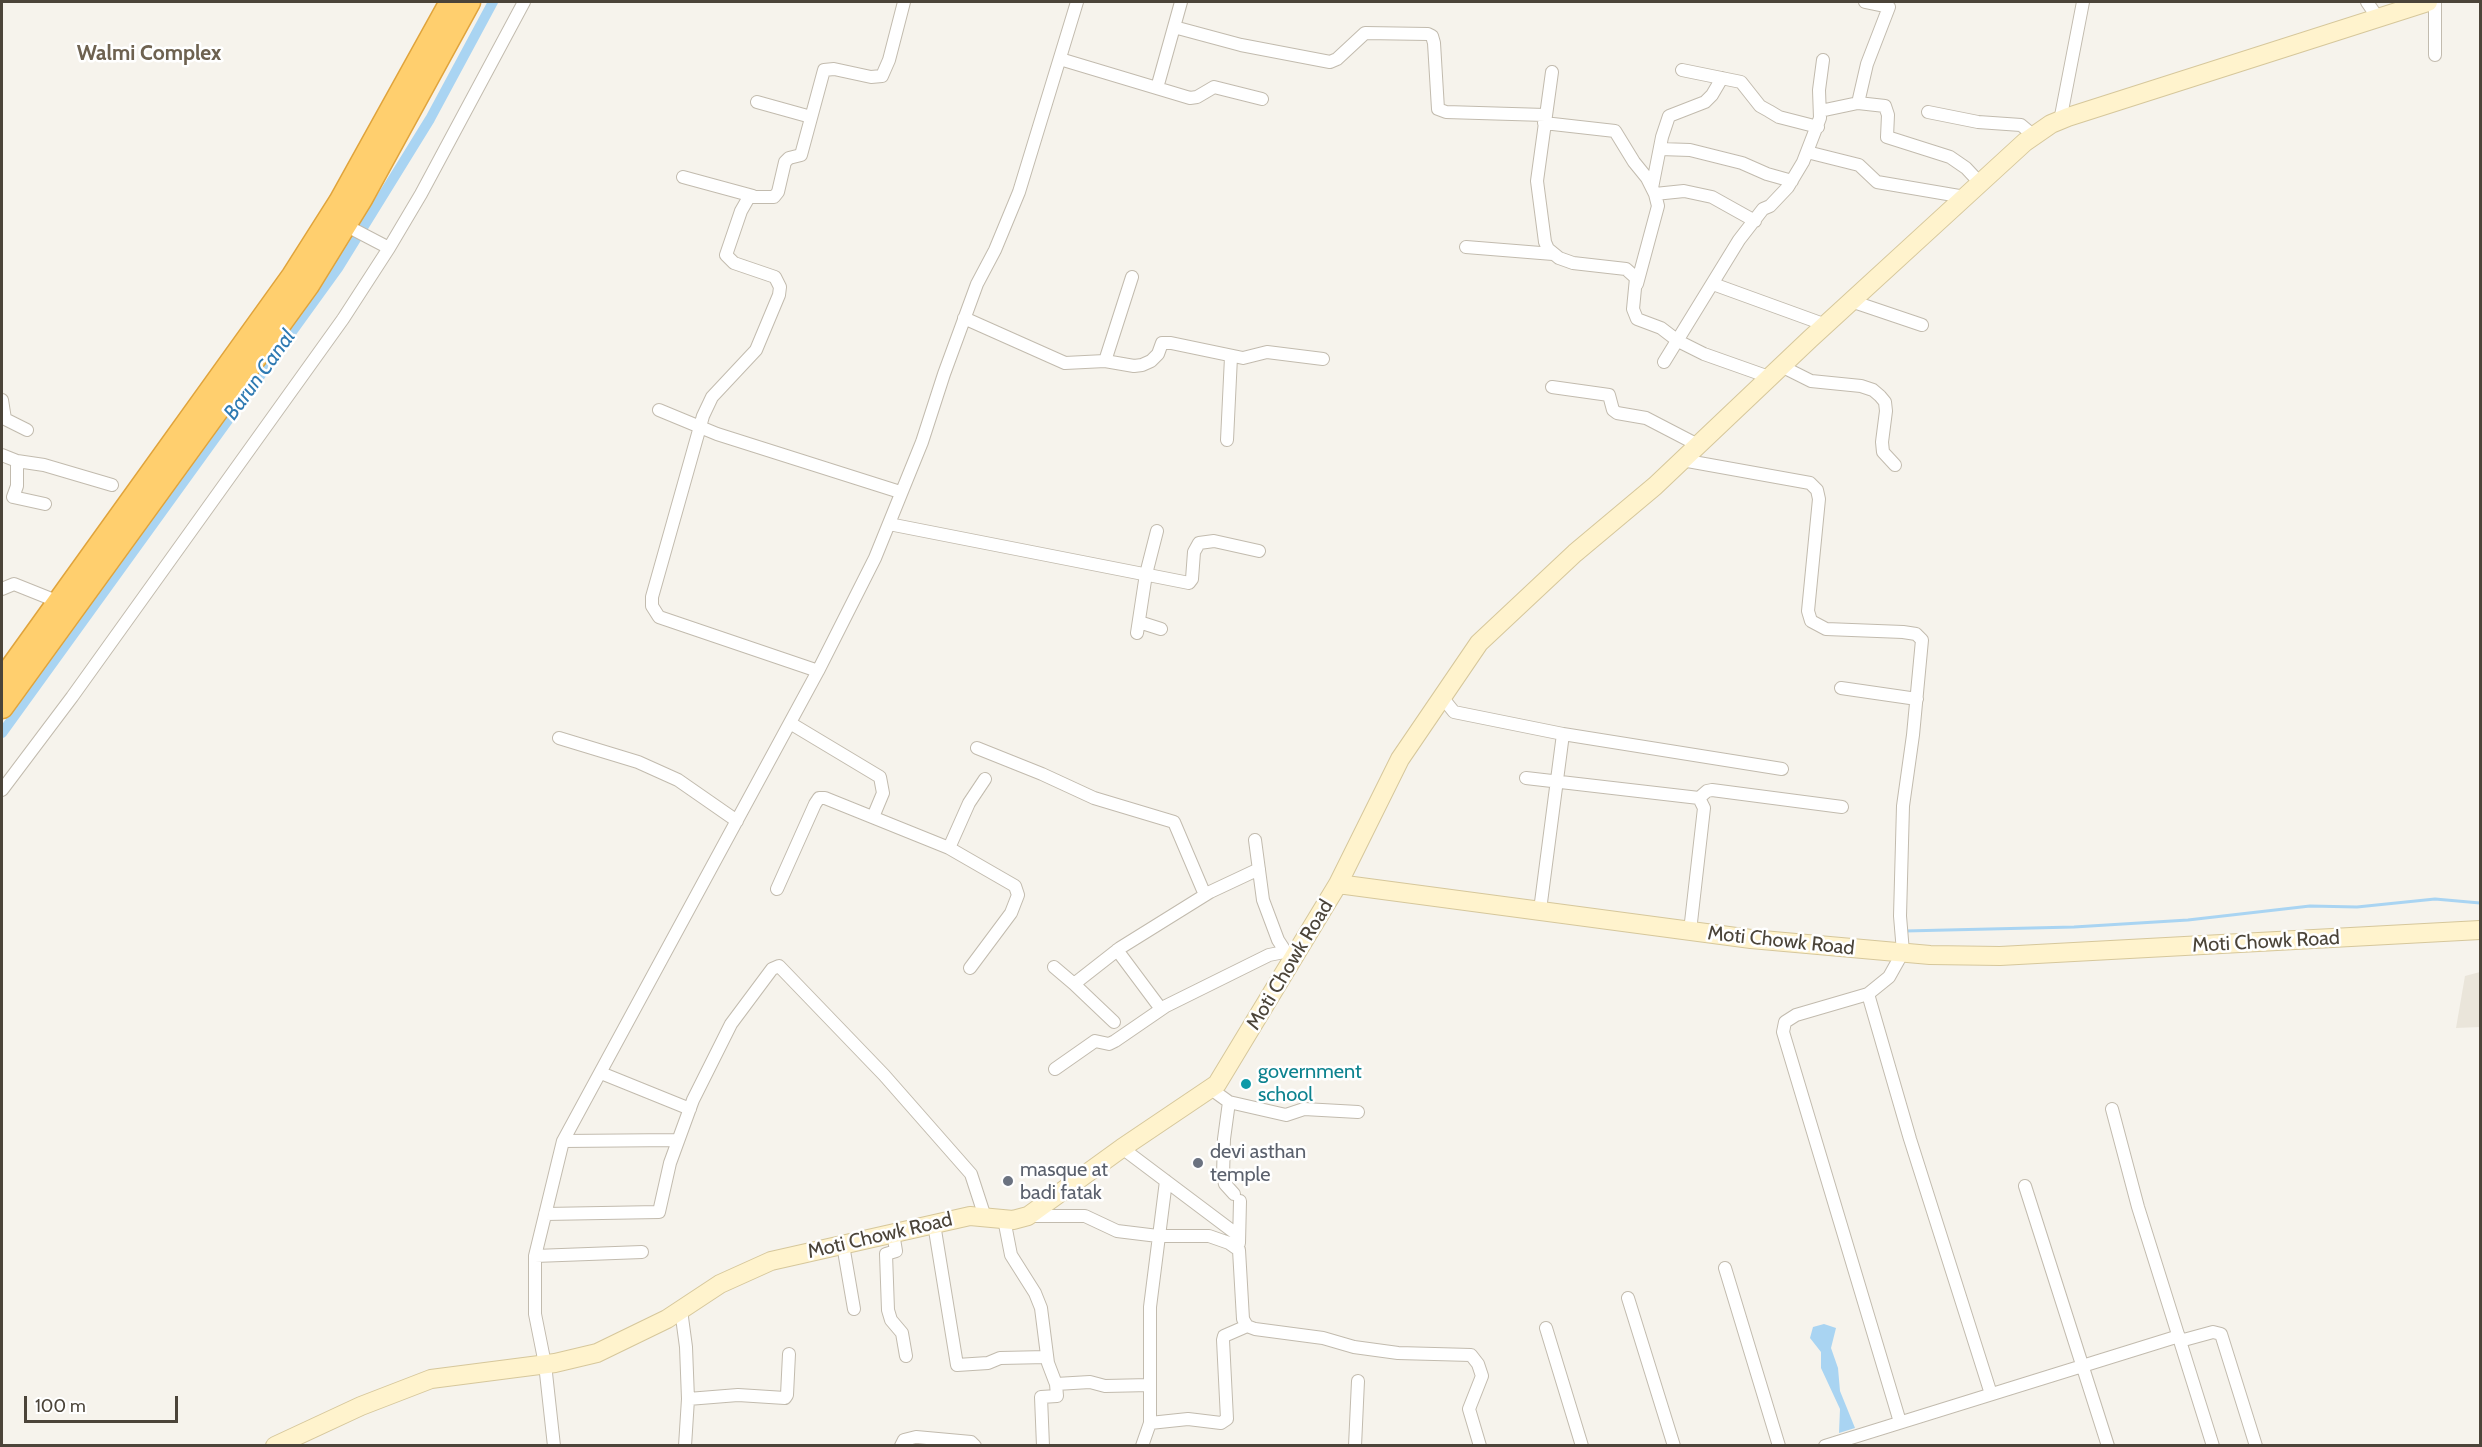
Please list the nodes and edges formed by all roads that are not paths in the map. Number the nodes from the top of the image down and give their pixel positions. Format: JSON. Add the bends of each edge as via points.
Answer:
{"nodes":[{"id":1,"x":451,"y":2,"type":"edge"},
{"id":2,"x":469,"y":2,"type":"edge"},
{"id":3,"x":524,"y":2,"type":"edge"},
{"id":4,"x":904,"y":2,"type":"edge"},
{"id":5,"x":1077,"y":2,"type":"edge"},
{"id":6,"x":1181,"y":2,"type":"edge"},
{"id":7,"x":1865,"y":2,"type":"edge"},
{"id":8,"x":2083,"y":2,"type":"edge"},
{"id":9,"x":2367,"y":2,"type":"edge"},
{"id":10,"x":2428,"y":2,"type":"edge"},
{"id":11,"x":2435,"y":2,"type":"edge"},
{"id":12,"x":2378,"y":18,"type":"junction"},
{"id":13,"x":1174,"y":27,"type":"junction"},
{"id":14,"x":2435,"y":55,"type":"dead end"},
{"id":15,"x":1060,"y":59,"type":"junction"},
{"id":16,"x":1823,"y":60,"type":"dead end"},
{"id":17,"x":1682,"y":70,"type":"dead end"},
{"id":18,"x":1552,"y":72,"type":"dead end"},
{"id":19,"x":1722,"y":78,"type":"junction"},
{"id":20,"x":1157,"y":88,"type":"junction"},
{"id":21,"x":1262,"y":99,"type":"dead end"},
{"id":22,"x":757,"y":102,"type":"dead end"},
{"id":23,"x":1858,"y":103,"type":"junction"},
{"id":24,"x":1820,"y":111,"type":"junction"},
{"id":25,"x":1928,"y":112,"type":"dead end"},
{"id":26,"x":811,"y":117,"type":"junction"},
{"id":27,"x":1544,"y":119,"type":"junction"},
{"id":28,"x":2060,"y":121,"type":"junction"},
{"id":29,"x":1818,"y":127,"type":"junction"},
{"id":30,"x":2034,"y":136,"type":"junction"},
{"id":31,"x":1660,"y":149,"type":"junction"},
{"id":32,"x":1807,"y":152,"type":"junction"},
{"id":33,"x":683,"y":177,"type":"dead end"},
{"id":34,"x":1791,"y":181,"type":"junction"},
{"id":35,"x":1980,"y":183,"type":"junction"},
{"id":36,"x":1654,"y":191,"type":"junction"},
{"id":37,"x":753,"y":195,"type":"junction"},
{"id":38,"x":1965,"y":197,"type":"junction"},
{"id":39,"x":1755,"y":221,"type":"junction"},
{"id":40,"x":350,"y":228,"type":"junction"},
{"id":41,"x":1466,"y":246,"type":"dead end"},
{"id":42,"x":385,"y":247,"type":"junction"},
{"id":43,"x":1553,"y":254,"type":"junction"},
{"id":44,"x":1132,"y":278,"type":"dead end"},
{"id":45,"x":1637,"y":284,"type":"junction"},
{"id":46,"x":1713,"y":284,"type":"junction"},
{"id":47,"x":1851,"y":301,"type":"junction"},
{"id":48,"x":964,"y":318,"type":"junction"},
{"id":49,"x":1826,"y":325,"type":"junction"},
{"id":50,"x":1922,"y":325,"type":"dead end"},
{"id":51,"x":1678,"y":341,"type":"junction"},
{"id":52,"x":1231,"y":357,"type":"junction"},
{"id":53,"x":1323,"y":359,"type":"dead end"},
{"id":54,"x":1105,"y":361,"type":"junction"},
{"id":55,"x":1664,"y":362,"type":"dead end"},
{"id":56,"x":1775,"y":372,"type":"junction"},
{"id":57,"x":1552,"y":387,"type":"dead end"},
{"id":58,"x":2,"y":400,"type":"edge"},
{"id":59,"x":659,"y":410,"type":"dead end"},
{"id":60,"x":699,"y":426,"type":"junction"},
{"id":61,"x":27,"y":430,"type":"dead end"},
{"id":62,"x":1227,"y":440,"type":"dead end"},
{"id":63,"x":1698,"y":445,"type":"junction"},
{"id":64,"x":2,"y":455,"type":"edge"},
{"id":65,"x":1682,"y":460,"type":"junction"},
{"id":66,"x":17,"y":461,"type":"junction"},
{"id":67,"x":1895,"y":465,"type":"dead end"},
{"id":68,"x":112,"y":485,"type":"dead end"},
{"id":69,"x":900,"y":492,"type":"junction"},
{"id":70,"x":7,"y":496,"type":"edge"},
{"id":71,"x":45,"y":504,"type":"dead end"},
{"id":72,"x":889,"y":524,"type":"junction"},
{"id":73,"x":1157,"y":531,"type":"dead end"},
{"id":74,"x":1259,"y":551,"type":"dead end"},
{"id":75,"x":1146,"y":574,"type":"junction"},
{"id":76,"x":2,"y":589,"type":"edge"},
{"id":77,"x":59,"y":602,"type":"junction"},
{"id":78,"x":1161,"y":629,"type":"dead end"},
{"id":79,"x":818,"y":671,"type":"junction"},
{"id":80,"x":2,"y":681,"type":"edge"},
{"id":81,"x":1841,"y":688,"type":"dead end"},
{"id":82,"x":1443,"y":697,"type":"junction"},
{"id":83,"x":1917,"y":699,"type":"junction"},
{"id":84,"x":2,"y":706,"type":"edge"},
{"id":85,"x":790,"y":723,"type":"junction"},
{"id":86,"x":1563,"y":734,"type":"junction"},
{"id":87,"x":560,"y":738,"type":"dead end"},
{"id":88,"x":977,"y":748,"type":"dead end"},
{"id":89,"x":1782,"y":769,"type":"dead end"},
{"id":90,"x":985,"y":778,"type":"dead end"},
{"id":91,"x":1526,"y":778,"type":"dead end"},
{"id":92,"x":1556,"y":781,"type":"junction"},
{"id":93,"x":2,"y":790,"type":"edge"},
{"id":94,"x":1700,"y":798,"type":"junction"},
{"id":95,"x":1842,"y":807,"type":"dead end"},
{"id":96,"x":873,"y":817,"type":"junction"},
{"id":97,"x":737,"y":821,"type":"junction"},
{"id":98,"x":1255,"y":840,"type":"dead end"},
{"id":99,"x":949,"y":848,"type":"junction"},
{"id":100,"x":1259,"y":869,"type":"junction"},
{"id":101,"x":1338,"y":884,"type":"junction"},
{"id":102,"x":777,"y":889,"type":"dead end"},
{"id":103,"x":1205,"y":895,"type":"junction"},
{"id":104,"x":1540,"y":910,"type":"junction"},
{"id":105,"x":2481,"y":930,"type":"edge"},
{"id":106,"x":1690,"y":931,"type":"junction"},
{"id":107,"x":1117,"y":950,"type":"junction"},
{"id":108,"x":1903,"y":952,"type":"junction"},
{"id":109,"x":1288,"y":956,"type":"junction"},
{"id":110,"x":1054,"y":967,"type":"dead end"},
{"id":111,"x":970,"y":968,"type":"dead end"},
{"id":112,"x":1074,"y":984,"type":"junction"},
{"id":113,"x":1869,"y":994,"type":"junction"},
{"id":114,"x":1161,"y":1009,"type":"junction"},
{"id":115,"x":1114,"y":1022,"type":"dead end"},
{"id":116,"x":1055,"y":1069,"type":"dead end"},
{"id":117,"x":601,"y":1073,"type":"junction"},
{"id":118,"x":1211,"y":1089,"type":"junction"},
{"id":119,"x":1229,"y":1102,"type":"junction"},
{"id":120,"x":690,"y":1108,"type":"junction"},
{"id":121,"x":2112,"y":1109,"type":"dead end"},
{"id":122,"x":1358,"y":1112,"type":"dead end"},
{"id":123,"x":678,"y":1140,"type":"junction"},
{"id":124,"x":563,"y":1141,"type":"junction"},
{"id":125,"x":1122,"y":1148,"type":"junction"},
{"id":126,"x":1166,"y":1182,"type":"junction"},
{"id":127,"x":2025,"y":1186,"type":"dead end"},
{"id":128,"x":545,"y":1214,"type":"junction"},
{"id":129,"x":1028,"y":1216,"type":"junction"},
{"id":130,"x":985,"y":1218,"type":"junction"},
{"id":131,"x":1004,"y":1219,"type":"junction"},
{"id":132,"x":934,"y":1224,"type":"junction"},
{"id":133,"x":893,"y":1233,"type":"junction"},
{"id":134,"x":1158,"y":1236,"type":"junction"},
{"id":135,"x":1239,"y":1236,"type":"junction"},
{"id":136,"x":843,"y":1245,"type":"junction"},
{"id":137,"x":1239,"y":1250,"type":"junction"},
{"id":138,"x":642,"y":1252,"type":"dead end"},
{"id":139,"x":535,"y":1256,"type":"junction"},
{"id":140,"x":1725,"y":1268,"type":"dead end"},
{"id":141,"x":1628,"y":1298,"type":"dead end"},
{"id":142,"x":855,"y":1309,"type":"dead end"},
{"id":143,"x":681,"y":1310,"type":"junction"},
{"id":144,"x":1246,"y":1326,"type":"junction"},
{"id":145,"x":1546,"y":1328,"type":"dead end"},
{"id":146,"x":2179,"y":1339,"type":"junction"},
{"id":147,"x":789,"y":1354,"type":"dead end"},
{"id":148,"x":906,"y":1356,"type":"dead end"},
{"id":149,"x":1047,"y":1357,"type":"junction"},
{"id":150,"x":545,"y":1364,"type":"junction"},
{"id":151,"x":2082,"y":1366,"type":"junction"},
{"id":152,"x":1358,"y":1381,"type":"dead end"},
{"id":153,"x":1056,"y":1384,"type":"junction"},
{"id":154,"x":1150,"y":1385,"type":"junction"},
{"id":155,"x":1990,"y":1395,"type":"junction"},
{"id":156,"x":688,"y":1399,"type":"junction"},
{"id":157,"x":1900,"y":1422,"type":"junction"},
{"id":158,"x":1150,"y":1423,"type":"junction"},
{"id":159,"x":898,"y":1445,"type":"edge"},
{"id":160,"x":275,"y":1446,"type":"edge"},
{"id":161,"x":554,"y":1446,"type":"edge"},
{"id":162,"x":685,"y":1446,"type":"edge"},
{"id":163,"x":975,"y":1446,"type":"edge"},
{"id":164,"x":1043,"y":1446,"type":"edge"},
{"id":165,"x":1142,"y":1446,"type":"edge"},
{"id":166,"x":1355,"y":1446,"type":"edge"},
{"id":167,"x":1480,"y":1446,"type":"edge"},
{"id":168,"x":1582,"y":1446,"type":"edge"},
{"id":169,"x":1674,"y":1446,"type":"edge"},
{"id":170,"x":1779,"y":1446,"type":"edge"},
{"id":171,"x":1825,"y":1446,"type":"edge"},
{"id":172,"x":2108,"y":1446,"type":"edge"},
{"id":173,"x":2213,"y":1446,"type":"edge"},
{"id":174,"x":2256,"y":1446,"type":"edge"}],
"edges":[{"from":1,"to":77,"type":"highway","via":[[340,202],[299,267]]},
{"from":2,"to":40,"type":"highway"},
{"from":3,"to":42,"type":"street","via":[[421,194]]},
{"from":4,"to":26,"type":"street","via":[[890,60],[882,76],[824,70]]},
{"from":5,"to":15,"type":"street"},
{"from":6,"to":13,"type":"street"},
{"from":7,"to":23,"type":"street","via":[[1889,7],[1867,64]]},
{"from":8,"to":28,"type":"street"},
{"from":9,"to":12,"type":"street"},
{"from":10,"to":12,"type":"street"},
{"from":11,"to":14,"type":"street"},
{"from":12,"to":28,"type":"street"},
{"from":13,"to":20,"type":"street"},
{"from":13,"to":27,"type":"street","via":[[1330,62],[1365,33],[1428,34],[1434,43],[1438,109]]},
{"from":15,"to":20,"type":"street"},
{"from":15,"to":48,"type":"street","via":[[1019,192]]},
{"from":16,"to":24,"type":"street"},
{"from":17,"to":19,"type":"street"},
{"from":18,"to":27,"type":"street"},
{"from":19,"to":29,"type":"street","via":[[1742,81],[1760,106],[1779,117]]},
{"from":19,"to":31,"type":"street","via":[[1705,102],[1669,117]]},
{"from":20,"to":21,"type":"street","via":[[1190,98],[1214,87]]},
{"from":22,"to":26,"type":"street"},
{"from":23,"to":24,"type":"street"},
{"from":23,"to":35,"type":"street","via":[[1885,106],[1890,140],[1950,157]]},
{"from":24,"to":29,"type":"street"},
{"from":25,"to":30,"type":"street","via":[[2021,125]]},
{"from":26,"to":37,"type":"street","via":[[801,155],[789,158],[782,166],[778,192],[769,198]]},
{"from":27,"to":36,"type":"street","via":[[1615,131]]},
{"from":27,"to":43,"type":"street","via":[[1538,190],[1545,242]]},
{"from":28,"to":30,"type":"street"},
{"from":29,"to":32,"type":"street"},
{"from":30,"to":35,"type":"street"},
{"from":31,"to":34,"type":"street","via":[[1690,150],[1742,162]]},
{"from":31,"to":36,"type":"street"},
{"from":32,"to":34,"type":"street"},
{"from":32,"to":38,"type":"street","via":[[1859,165],[1877,182]]},
{"from":33,"to":37,"type":"street"},
{"from":34,"to":39,"type":"street"},
{"from":35,"to":38,"type":"street"},
{"from":36,"to":39,"type":"street","via":[[1684,191],[1712,197]]},
{"from":36,"to":45,"type":"street","via":[[1658,206]]},
{"from":37,"to":60,"type":"street","via":[[741,212],[726,255],[734,262],[775,277],[779,294],[756,350],[712,397]]},
{"from":38,"to":47,"type":"street"},
{"from":39,"to":46,"type":"street"},
{"from":40,"to":42,"type":"street"},
{"from":40,"to":84,"type":"highway"},
{"from":41,"to":43,"type":"street"},
{"from":42,"to":93,"type":"street","via":[[343,319]]},
{"from":43,"to":45,"type":"street","via":[[1574,263],[1626,269]]},
{"from":44,"to":54,"type":"street"},
{"from":45,"to":51,"type":"street","via":[[1637,319],[1661,328]]},
{"from":46,"to":49,"type":"street"},
{"from":46,"to":51,"type":"street"},
{"from":47,"to":49,"type":"street"},
{"from":47,"to":50,"type":"street"},
{"from":48,"to":54,"type":"street","via":[[1065,363]]},
{"from":48,"to":69,"type":"street","via":[[922,442]]},
{"from":49,"to":56,"type":"street"},
{"from":51,"to":55,"type":"street"},
{"from":51,"to":56,"type":"street","via":[[1704,354]]},
{"from":52,"to":53,"type":"street","via":[[1267,352]]},
{"from":52,"to":54,"type":"street","via":[[1183,344],[1162,343],[1158,354],[1142,365]]},
{"from":52,"to":62,"type":"street"},
{"from":56,"to":63,"type":"street"},
{"from":56,"to":67,"type":"street","via":[[1874,390],[1885,402],[1883,452]]},
{"from":57,"to":63,"type":"street","via":[[1609,395],[1617,413],[1646,418]]},
{"from":58,"to":61,"type":"street","via":[[5,418]]},
{"from":59,"to":60,"type":"street"},
{"from":60,"to":69,"type":"street"},
{"from":60,"to":79,"type":"street","via":[[652,597],[655,613]]},
{"from":63,"to":65,"type":"street"},
{"from":64,"to":66,"type":"street"},
{"from":65,"to":82,"type":"street","via":[[1479,643]]},
{"from":65,"to":83,"type":"street","via":[[1810,483],[1817,490],[1808,611],[1811,621],[1826,629],[1916,634],[1923,646]]},
{"from":66,"to":68,"type":"street"},
{"from":66,"to":70,"type":"street","via":[[17,486]]},
{"from":69,"to":72,"type":"street"},
{"from":70,"to":71,"type":"street"},
{"from":72,"to":75,"type":"street"},
{"from":72,"to":79,"type":"street"},
{"from":73,"to":75,"type":"street"},
{"from":74,"to":75,"type":"street","via":[[1203,541],[1196,546],[1189,583]]},
{"from":75,"to":78,"type":"street","via":[[1138,627]]},
{"from":76,"to":77,"type":"street","via":[[14,584]]},
{"from":77,"to":80,"type":"highway"},
{"from":79,"to":85,"type":"street"},
{"from":81,"to":83,"type":"street"},
{"from":82,"to":86,"type":"street","via":[[1454,712]]},
{"from":82,"to":101,"type":"street","via":[[1400,759]]},
{"from":83,"to":108,"type":"street","via":[[1903,806]]},
{"from":85,"to":96,"type":"street","via":[[880,777],[883,793]]},
{"from":85,"to":97,"type":"street"},
{"from":86,"to":89,"type":"street"},
{"from":86,"to":92,"type":"street"},
{"from":87,"to":97,"type":"street","via":[[638,762],[678,780]]},
{"from":88,"to":103,"type":"street","via":[[1094,798],[1174,822]]},
{"from":90,"to":99,"type":"street"},
{"from":91,"to":92,"type":"street"},
{"from":92,"to":94,"type":"street"},
{"from":92,"to":104,"type":"street"},
{"from":94,"to":95,"type":"street","via":[[1712,790]]},
{"from":94,"to":106,"type":"street","via":[[1704,808]]},
{"from":96,"to":99,"type":"street"},
{"from":96,"to":102,"type":"street","via":[[819,798]]},
{"from":97,"to":117,"type":"street"},
{"from":98,"to":100,"type":"street"},
{"from":99,"to":111,"type":"street","via":[[1015,886],[1018,895],[1011,913]]},
{"from":100,"to":103,"type":"street"},
{"from":100,"to":109,"type":"street","via":[[1263,900]]},
{"from":101,"to":104,"type":"street","name":"Moti Chowk Road"},
{"from":101,"to":109,"type":"street","name":"Moti Chowk Road"},
{"from":103,"to":107,"type":"street"},
{"from":104,"to":106,"type":"street","name":"Moti Chowk Road"},
{"from":105,"to":108,"type":"street","name":"Moti Chowk Road","via":[[2000,956]]},
{"from":106,"to":108,"type":"street","name":"Moti Chowk Road"},
{"from":107,"to":112,"type":"street"},
{"from":107,"to":114,"type":"street"},
{"from":108,"to":113,"type":"street","via":[[1889,977]]},
{"from":109,"to":114,"type":"street","via":[[1269,955]]},
{"from":109,"to":118,"type":"street","name":"Moti Chowk Road"},
{"from":110,"to":112,"type":"street"},
{"from":112,"to":115,"type":"street"},
{"from":113,"to":155,"type":"street"},
{"from":113,"to":157,"type":"street","via":[[1796,1015],[1785,1022],[1783,1032]]},
{"from":114,"to":116,"type":"street","via":[[1109,1044],[1095,1041]]},
{"from":117,"to":120,"type":"street"},
{"from":117,"to":124,"type":"street"},
{"from":118,"to":119,"type":"street"},
{"from":118,"to":125,"type":"street","name":"Moti Chowk Road"},
{"from":119,"to":122,"type":"street","via":[[1286,1115],[1304,1109]]},
{"from":119,"to":135,"type":"street","via":[[1223,1176],[1237,1197]]},
{"from":120,"to":123,"type":"street"},
{"from":120,"to":130,"type":"street","via":[[731,1024],[772,969],[779,966],[884,1075],[971,1174]]},
{"from":121,"to":146,"type":"street"},
{"from":123,"to":124,"type":"street"},
{"from":123,"to":128,"type":"street","via":[[659,1212]]},
{"from":124,"to":128,"type":"street"},
{"from":125,"to":126,"type":"street"},
{"from":125,"to":129,"type":"street","name":"Moti Chowk Road"},
{"from":126,"to":134,"type":"street"},
{"from":126,"to":135,"type":"street"},
{"from":127,"to":151,"type":"street"},
{"from":128,"to":139,"type":"street"},
{"from":129,"to":131,"type":"street","name":"Moti Chowk Road"},
{"from":129,"to":134,"type":"street","via":[[1085,1216],[1118,1231]]},
{"from":130,"to":131,"type":"street","name":"Moti Chowk Road"},
{"from":130,"to":132,"type":"street","name":"Moti Chowk Road","via":[[970,1216]]},
{"from":131,"to":149,"type":"street","via":[[1011,1255],[1041,1308]]},
{"from":132,"to":133,"type":"street","name":"Moti Chowk Road"},
{"from":132,"to":149,"type":"street","via":[[957,1365],[988,1363],[999,1358]]},
{"from":133,"to":136,"type":"street","name":"Moti Chowk Road"},
{"from":133,"to":148,"type":"street","via":[[896,1251],[886,1254],[888,1310],[902,1333]]},
{"from":134,"to":137,"type":"street","via":[[1209,1236]]},
{"from":134,"to":154,"type":"street","via":[[1150,1307]]},
{"from":135,"to":137,"type":"street"},
{"from":136,"to":142,"type":"street"},
{"from":136,"to":143,"type":"street","name":"Moti Chowk Road","via":[[771,1261],[720,1284]]},
{"from":137,"to":144,"type":"street"},
{"from":138,"to":139,"type":"street"},
{"from":139,"to":150,"type":"street","via":[[535,1314]]},
{"from":140,"to":170,"type":"street"},
{"from":141,"to":169,"type":"street"},
{"from":143,"to":150,"type":"street","name":"Moti Chowk Road","via":[[597,1353]]},
{"from":143,"to":156,"type":"street"},
{"from":144,"to":158,"type":"street","via":[[1223,1340],[1227,1419],[1221,1423],[1188,1419]]},
{"from":144,"to":167,"type":"street","via":[[1398,1353],[1471,1354],[1482,1376],[1469,1409]]},
{"from":145,"to":168,"type":"street"},
{"from":146,"to":151,"type":"street"},
{"from":146,"to":173,"type":"street"},
{"from":146,"to":174,"type":"street","via":[[2221,1334]]},
{"from":147,"to":156,"type":"street","via":[[785,1398],[738,1395]]},
{"from":149,"to":153,"type":"street"},
{"from":150,"to":160,"type":"street","name":"Moti Chowk Road","via":[[431,1379]]},
{"from":150,"to":161,"type":"street"},
{"from":151,"to":155,"type":"street"},
{"from":151,"to":172,"type":"street"},
{"from":152,"to":166,"type":"street"},
{"from":153,"to":154,"type":"street"},
{"from":153,"to":164,"type":"street","via":[[1058,1396],[1041,1397]]},
{"from":154,"to":158,"type":"street"},
{"from":155,"to":157,"type":"street"},
{"from":156,"to":162,"type":"street"},
{"from":157,"to":171,"type":"street"},
{"from":158,"to":165,"type":"street"},
{"from":159,"to":163,"type":"street","via":[[916,1437],[971,1442]]}]}
